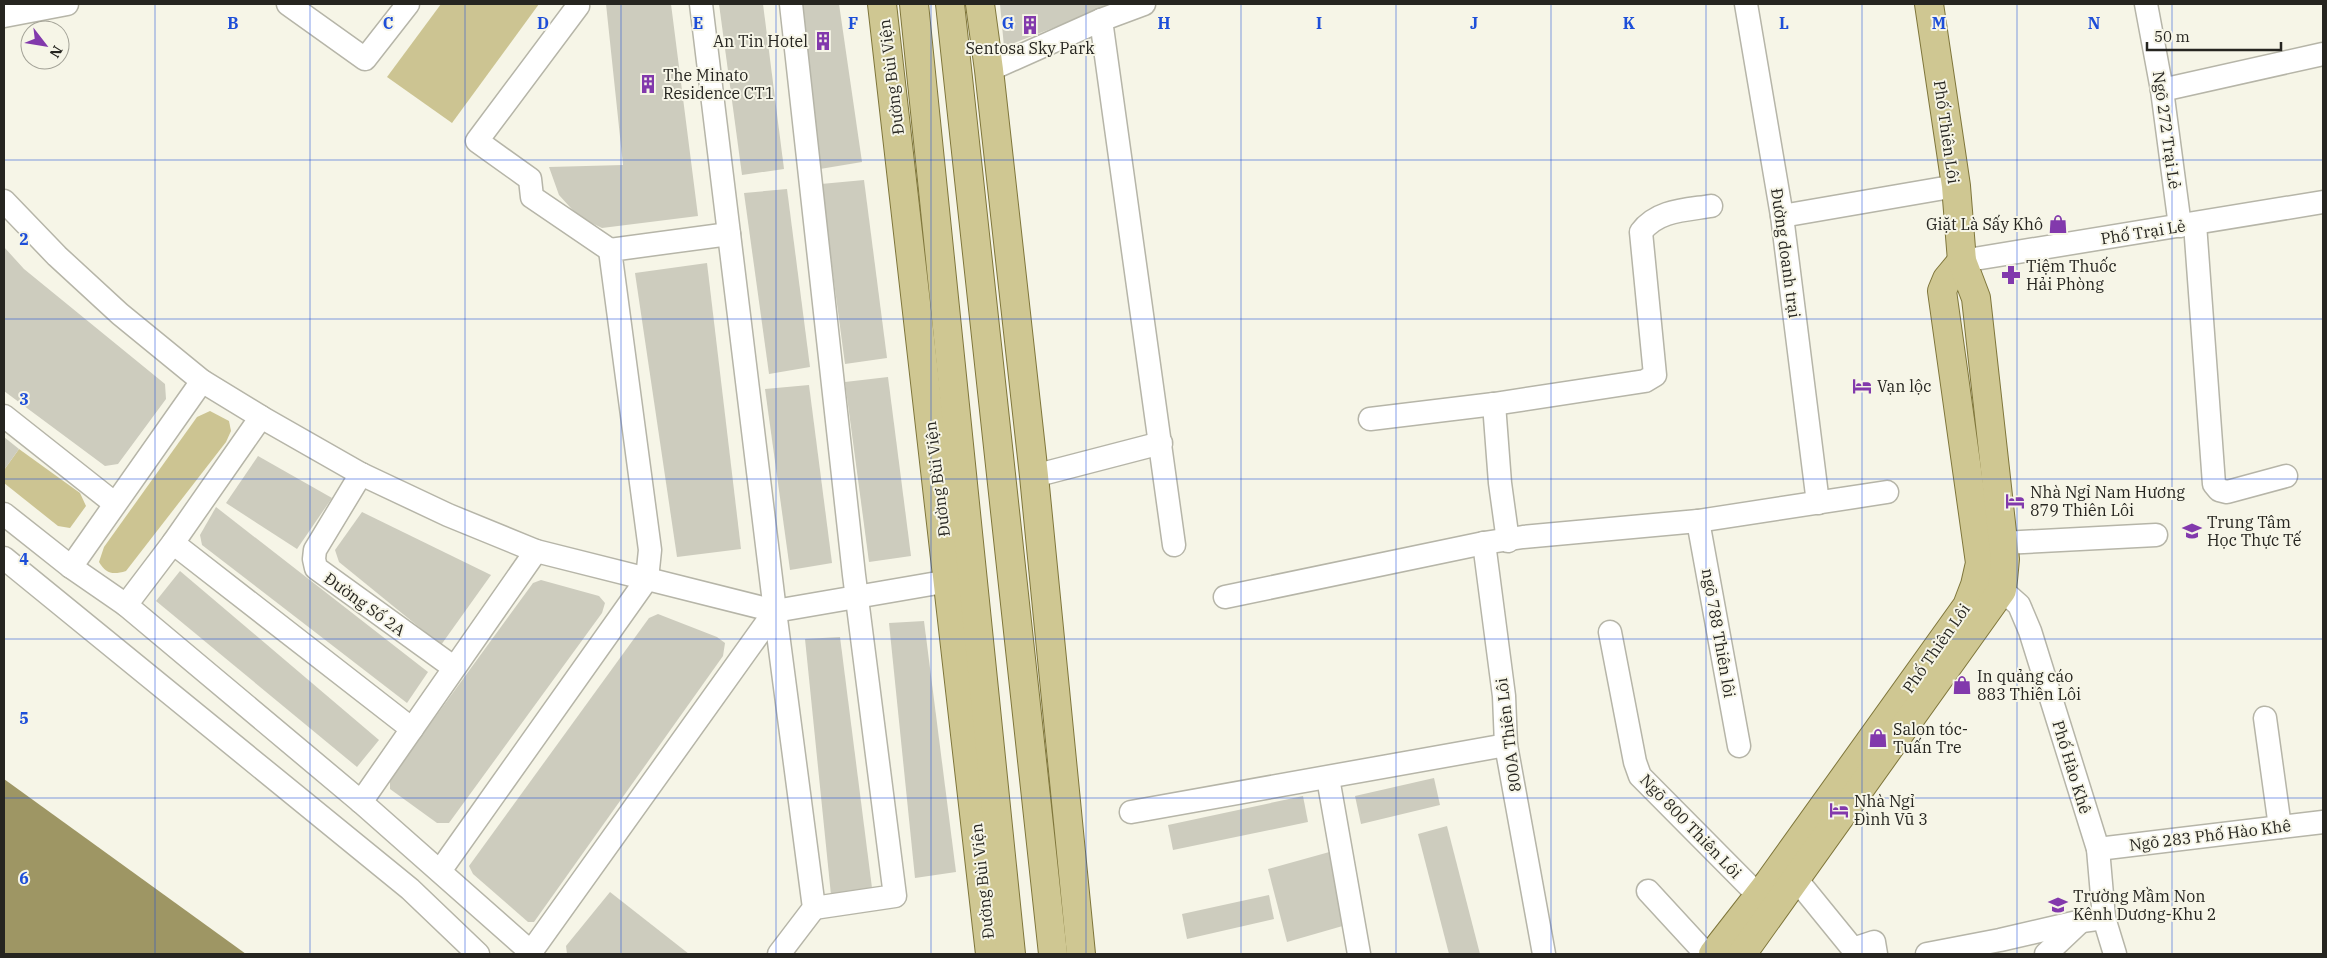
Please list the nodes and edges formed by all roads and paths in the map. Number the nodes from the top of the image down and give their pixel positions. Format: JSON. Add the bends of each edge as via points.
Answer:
{"nodes":[{"id":1,"x":67,"y":4,"type":"edge"},
{"id":2,"x":288,"y":4,"type":"edge"},
{"id":3,"x":408,"y":4,"type":"edge"},
{"id":4,"x":577,"y":4,"type":"edge"},
{"id":5,"x":701,"y":4,"type":"edge"},
{"id":6,"x":791,"y":4,"type":"edge"},
{"id":7,"x":882,"y":4,"type":"edge"},
{"id":8,"x":914,"y":4,"type":"edge"},
{"id":9,"x":950,"y":4,"type":"edge"},
{"id":10,"x":980,"y":4,"type":"edge"},
{"id":11,"x":1144,"y":4,"type":"edge"},
{"id":12,"x":1746,"y":4,"type":"edge"},
{"id":13,"x":1929,"y":4,"type":"edge"},
{"id":14,"x":2146,"y":4,"type":"edge"},
{"id":15,"x":4,"y":16,"type":"edge"},
{"id":16,"x":1101,"y":20,"type":"junction"},
{"id":17,"x":2323,"y":54,"type":"edge"},
{"id":18,"x":989,"y":70,"type":"junction"},
{"id":19,"x":2162,"y":90,"type":"junction"},
{"id":20,"x":1956,"y":186,"type":"junction"},
{"id":21,"x":4,"y":201,"type":"edge"},
{"id":22,"x":2323,"y":202,"type":"edge"},
{"id":23,"x":1711,"y":206,"type":"dead end"},
{"id":24,"x":1782,"y":216,"type":"junction"},
{"id":25,"x":2187,"y":225,"type":"junction"},
{"id":26,"x":729,"y":234,"type":"junction"},
{"id":27,"x":610,"y":250,"type":"junction"},
{"id":28,"x":1962,"y":261,"type":"junction"},
{"id":29,"x":202,"y":380,"type":"junction"},
{"id":30,"x":1494,"y":404,"type":"junction"},
{"id":31,"x":4,"y":416,"type":"edge"},
{"id":32,"x":261,"y":417,"type":"junction"},
{"id":33,"x":1370,"y":419,"type":"dead end"},
{"id":34,"x":1160,"y":443,"type":"junction"},
{"id":35,"x":361,"y":474,"type":"junction"},
{"id":36,"x":1034,"y":476,"type":"junction"},
{"id":37,"x":2286,"y":476,"type":"dead end"},
{"id":38,"x":1887,"y":492,"type":"dead end"},
{"id":39,"x":114,"y":503,"type":"junction"},
{"id":40,"x":1818,"y":503,"type":"junction"},
{"id":41,"x":4,"y":514,"type":"edge"},
{"id":42,"x":1698,"y":521,"type":"junction"},
{"id":43,"x":2156,"y":535,"type":"dead end"},
{"id":44,"x":1508,"y":541,"type":"junction"},
{"id":45,"x":173,"y":543,"type":"junction"},
{"id":46,"x":1484,"y":543,"type":"junction"},
{"id":47,"x":2004,"y":543,"type":"junction"},
{"id":48,"x":1174,"y":544,"type":"dead end"},
{"id":49,"x":536,"y":551,"type":"junction"},
{"id":50,"x":4,"y":558,"type":"edge"},
{"id":51,"x":70,"y":567,"type":"junction"},
{"id":52,"x":647,"y":579,"type":"junction"},
{"id":53,"x":961,"y":579,"type":"junction"},
{"id":54,"x":1975,"y":585,"type":"junction"},
{"id":55,"x":2002,"y":590,"type":"junction"},
{"id":56,"x":1225,"y":597,"type":"dead end"},
{"id":57,"x":857,"y":598,"type":"junction"},
{"id":58,"x":126,"y":605,"type":"junction"},
{"id":59,"x":775,"y":611,"type":"junction"},
{"id":60,"x":1610,"y":632,"type":"dead end"},
{"id":61,"x":453,"y":667,"type":"junction"},
{"id":62,"x":2265,"y":718,"type":"dead end"},
{"id":63,"x":412,"y":729,"type":"junction"},
{"id":64,"x":1506,"y":745,"type":"junction"},
{"id":65,"x":1739,"y":746,"type":"dead end"},
{"id":66,"x":1328,"y":778,"type":"junction"},
{"id":67,"x":361,"y":802,"type":"junction"},
{"id":68,"x":1131,"y":812,"type":"dead end"},
{"id":69,"x":2323,"y":822,"type":"edge"},
{"id":70,"x":2280,"y":827,"type":"junction"},
{"id":71,"x":2098,"y":849,"type":"junction"},
{"id":72,"x":440,"y":871,"type":"junction"},
{"id":73,"x":1796,"y":879,"type":"junction"},
{"id":74,"x":1648,"y":891,"type":"dead end"},
{"id":75,"x":1759,"y":896,"type":"junction"},
{"id":76,"x":814,"y":908,"type":"junction"},
{"id":77,"x":2104,"y":918,"type":"junction"},
{"id":78,"x":2082,"y":921,"type":"junction"},
{"id":79,"x":532,"y":953,"type":"edge"},
{"id":80,"x":478,"y":954,"type":"edge"},
{"id":81,"x":779,"y":954,"type":"edge"},
{"id":82,"x":990,"y":954,"type":"edge"},
{"id":83,"x":1011,"y":954,"type":"edge"},
{"id":84,"x":1053,"y":954,"type":"edge"},
{"id":85,"x":1081,"y":954,"type":"edge"},
{"id":86,"x":1359,"y":954,"type":"edge"},
{"id":87,"x":1544,"y":954,"type":"edge"},
{"id":88,"x":1706,"y":954,"type":"edge"},
{"id":89,"x":1713,"y":954,"type":"edge"},
{"id":90,"x":1742,"y":954,"type":"edge"},
{"id":91,"x":1876,"y":954,"type":"edge"},
{"id":92,"x":1927,"y":954,"type":"edge"},
{"id":93,"x":2046,"y":954,"type":"edge"},
{"id":94,"x":2114,"y":954,"type":"edge"}],
"edges":[{"from":1,"to":15,"type":"street"},
{"from":2,"to":3,"type":"street","via":[[365,59]]},
{"from":4,"to":27,"type":"street","via":[[477,142],[530,179],[532,197]]},
{"from":5,"to":26,"type":"street"},
{"from":6,"to":57,"type":"street"},
{"from":7,"to":53,"type":"main road","name":"Đường Bùi Viện"},
{"from":8,"to":53,"type":"main road","name":"Đường Bùi Viện"},
{"from":9,"to":84,"type":"main road"},
{"from":10,"to":18,"type":"main road"},
{"from":11,"to":16,"type":"street"},
{"from":12,"to":24,"type":"street","name":"Đường doanh trại"},
{"from":13,"to":20,"type":"main road","name":"Phố Thiên Lôi"},
{"from":14,"to":19,"type":"street","name":"Ngõ 272 Trại Lẻ"},
{"from":16,"to":18,"type":"street"},
{"from":16,"to":34,"type":"street"},
{"from":17,"to":19,"type":"street"},
{"from":18,"to":36,"type":"main road"},
{"from":19,"to":25,"type":"street","name":"Ngõ 272 Trại Lẻ"},
{"from":20,"to":24,"type":"street"},
{"from":20,"to":28,"type":"main road","name":"Phố Thiên Lôi"},
{"from":21,"to":29,"type":"street","via":[[120,314]]},
{"from":22,"to":25,"type":"street","name":"Phố Trại Lẻ"},
{"from":23,"to":30,"type":"street","via":[[1663,215],[1648,223],[1642,232],[1655,376],[1645,381]]},
{"from":24,"to":40,"type":"street","name":"Đường doanh trại"},
{"from":25,"to":28,"type":"street","name":"Phố Trại Lẻ"},
{"from":25,"to":37,"type":"street","name":"Ngõ 272 Trại Lẻ","via":[[2214,484],[2227,492]]},
{"from":26,"to":27,"type":"street"},
{"from":26,"to":59,"type":"street"},
{"from":27,"to":52,"type":"street","via":[[650,550]]},
{"from":28,"to":47,"type":"main road","name":"Phố Thiên Lôi","via":[[1976,298]]},
{"from":28,"to":54,"type":"main road","name":"Phố Thiên Lôi","via":[[1942,291],[1980,563]]},
{"from":29,"to":32,"type":"street"},
{"from":29,"to":39,"type":"street"},
{"from":30,"to":33,"type":"street"},
{"from":30,"to":44,"type":"street"},
{"from":31,"to":39,"type":"street"},
{"from":32,"to":35,"type":"street"},
{"from":32,"to":45,"type":"street"},
{"from":34,"to":36,"type":"street"},
{"from":34,"to":48,"type":"street"},
{"from":35,"to":49,"type":"street"},
{"from":35,"to":61,"type":"street","name":"Đường Số 2A","via":[[315,550],[316,568]]},
{"from":36,"to":85,"type":"main road"},
{"from":38,"to":40,"type":"street"},
{"from":39,"to":51,"type":"street"},
{"from":40,"to":42,"type":"street"},
{"from":41,"to":51,"type":"street"},
{"from":42,"to":44,"type":"street"},
{"from":42,"to":65,"type":"street","name":"ngõ 788 Thiên lôi"},
{"from":43,"to":47,"type":"street"},
{"from":44,"to":46,"type":"street"},
{"from":45,"to":58,"type":"street"},
{"from":45,"to":63,"type":"street"},
{"from":46,"to":56,"type":"street"},
{"from":46,"to":64,"type":"street","name":"800A Thiên Lôi","via":[[1504,696]]},
{"from":47,"to":55,"type":"main road","name":"Phố Thiên Lôi"},
{"from":49,"to":52,"type":"street"},
{"from":49,"to":61,"type":"street"},
{"from":50,"to":80,"type":"street","via":[[410,889]]},
{"from":51,"to":58,"type":"street"},
{"from":52,"to":59,"type":"street"},
{"from":52,"to":72,"type":"street"},
{"from":53,"to":57,"type":"street"},
{"from":53,"to":82,"type":"main road","name":"Đường Bùi Viện"},
{"from":53,"to":83,"type":"main road","name":"Đường Bùi Viện"},
{"from":54,"to":55,"type":"main road"},
{"from":54,"to":75,"type":"main road","name":"Phố Thiên Lôi","via":[[1967,606]]},
{"from":55,"to":71,"type":"street","name":"Phố Hào Khê","via":[[2019,605],[2030,630]]},
{"from":55,"to":73,"type":"main road","name":"Phố Thiên Lôi"},
{"from":57,"to":59,"type":"street"},
{"from":57,"to":76,"type":"street","via":[[895,896]]},
{"from":58,"to":67,"type":"street"},
{"from":59,"to":76,"type":"street"},
{"from":59,"to":79,"type":"street"},
{"from":60,"to":75,"type":"street","name":"Ngõ 800 Thiên Lôi","via":[[1640,776]]},
{"from":61,"to":63,"type":"street"},
{"from":62,"to":70,"type":"street"},
{"from":63,"to":67,"type":"street"},
{"from":64,"to":66,"type":"street"},
{"from":64,"to":87,"type":"street","name":"800A Thiên Lôi"},
{"from":66,"to":68,"type":"street"},
{"from":66,"to":86,"type":"street"},
{"from":67,"to":72,"type":"street"},
{"from":69,"to":70,"type":"street","name":"Ngõ 283 Phố Hào Khê"},
{"from":70,"to":71,"type":"street","name":"Ngõ 283 Phố Hào Khê"},
{"from":71,"to":77,"type":"street","name":"Phố Hào Khê"},
{"from":72,"to":79,"type":"street"},
{"from":73,"to":90,"type":"main road","name":"Phố Thiên Lôi"},
{"from":73,"to":91,"type":"street","via":[[1853,949],[1874,942]]},
{"from":74,"to":88,"type":"street"},
{"from":75,"to":89,"type":"main road","name":"Phố Thiên Lôi"},
{"from":76,"to":81,"type":"street"},
{"from":77,"to":78,"type":"street"},
{"from":77,"to":94,"type":"street","name":"Phố Hào Khê"},
{"from":78,"to":92,"type":"street"},
{"from":78,"to":93,"type":"street"}]}
